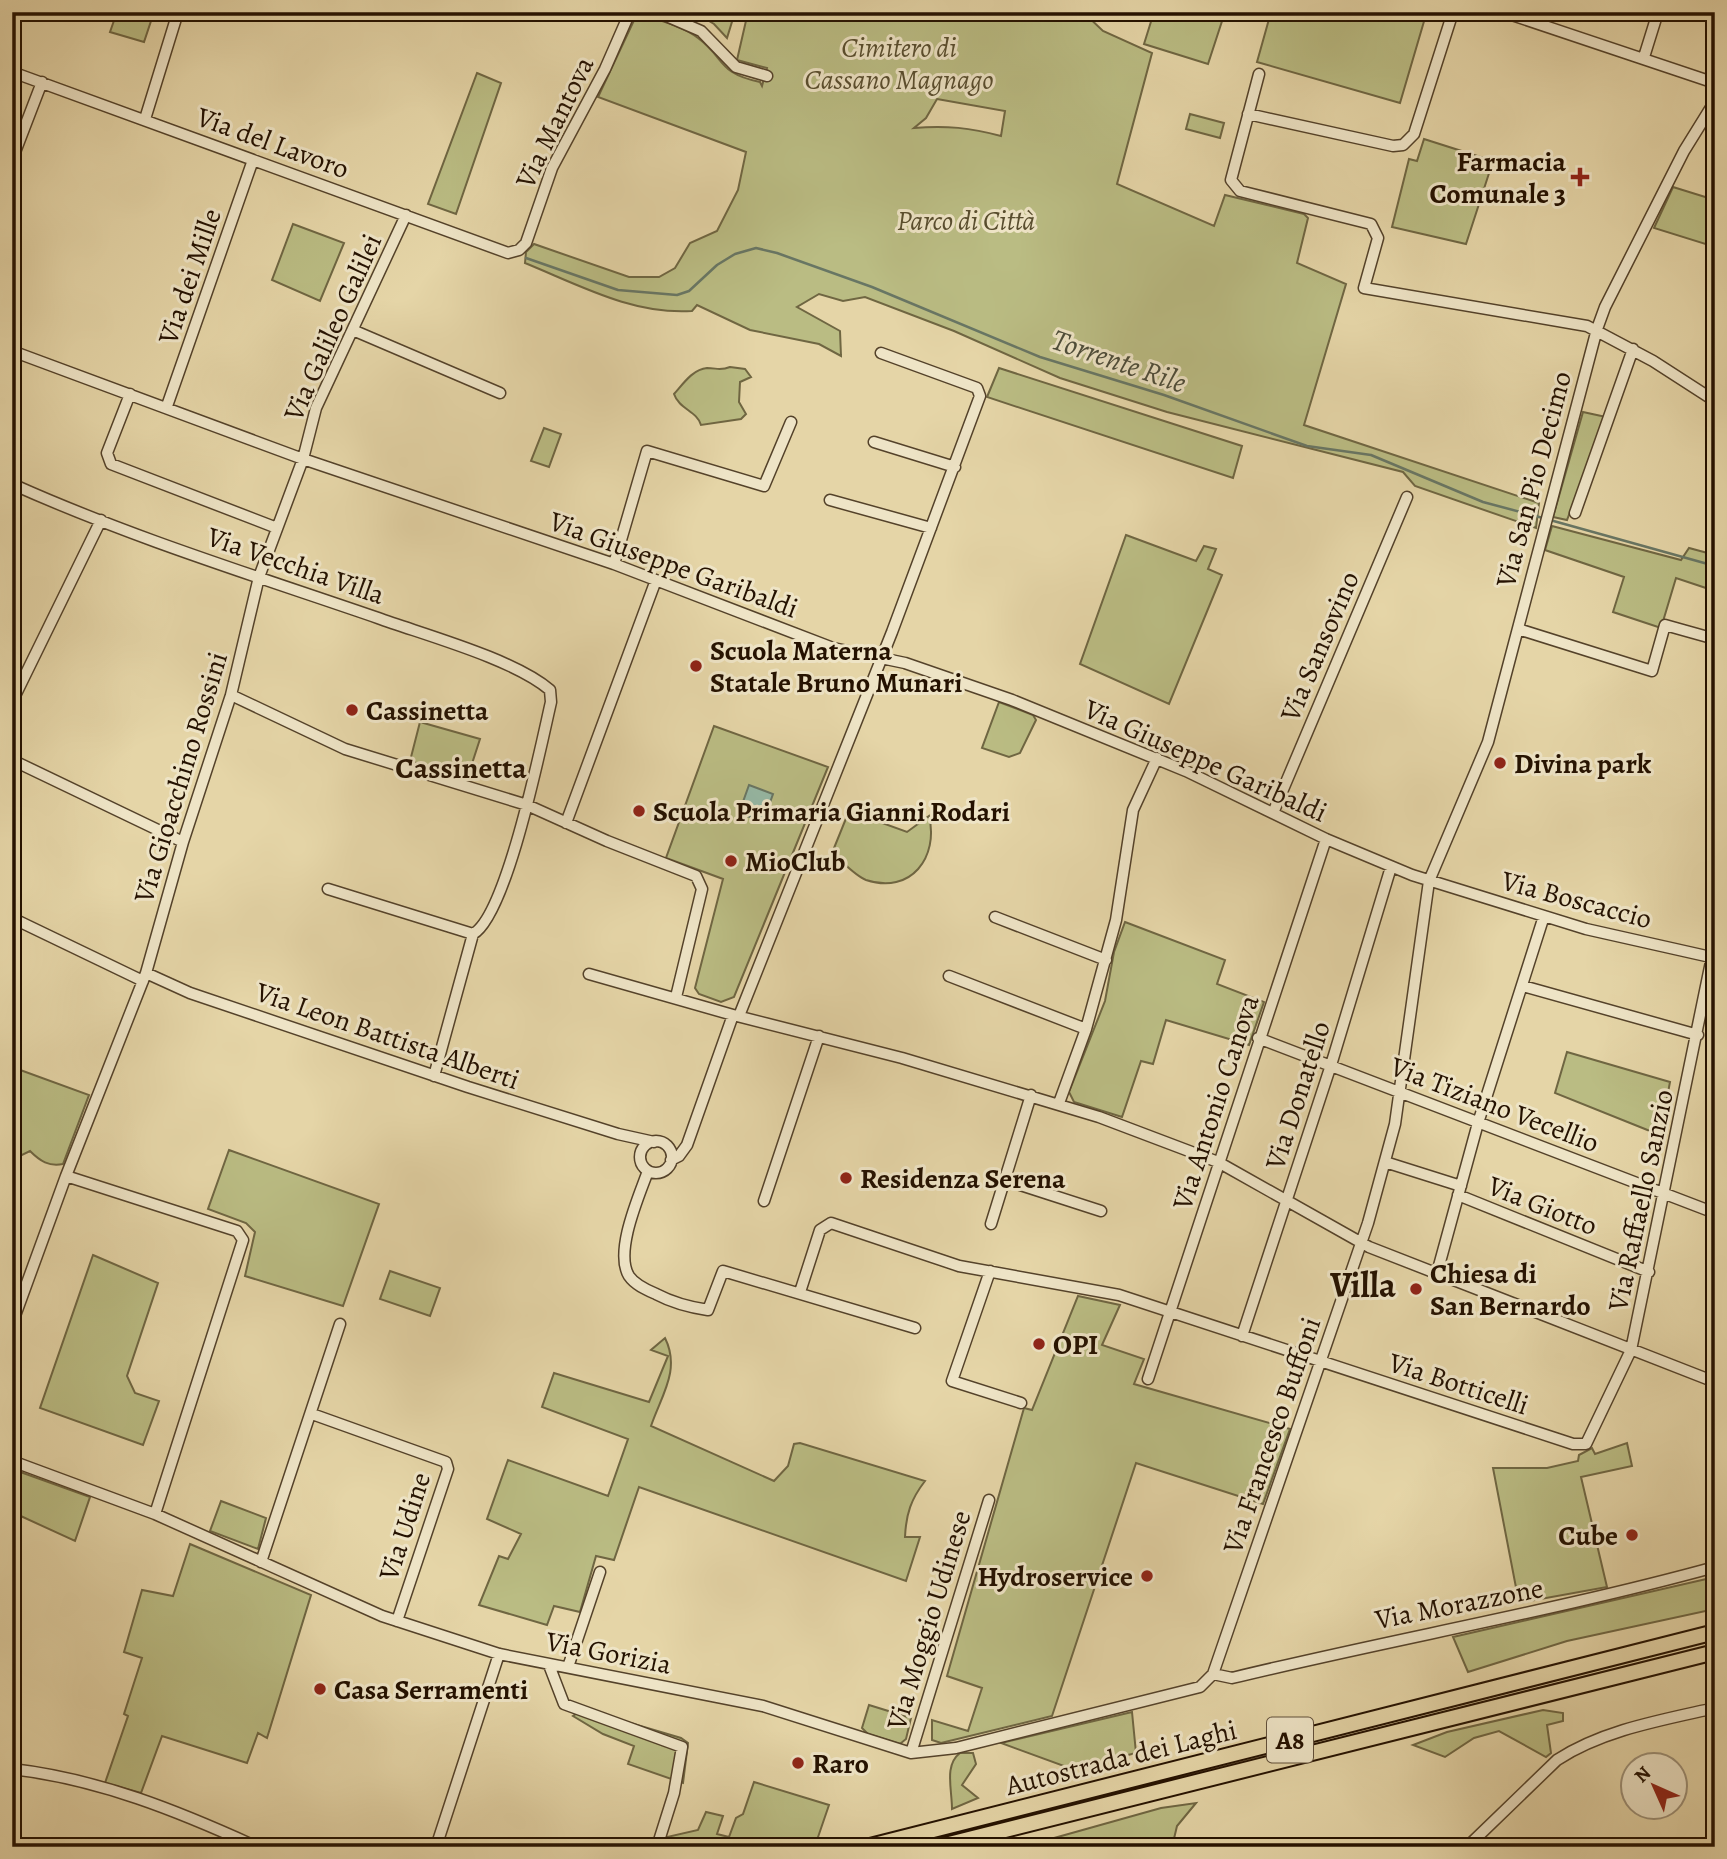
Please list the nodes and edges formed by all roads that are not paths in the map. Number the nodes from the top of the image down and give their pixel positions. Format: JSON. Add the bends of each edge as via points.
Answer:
{"nodes":[{"id":1,"x":178,"y":12,"type":"edge"},
{"id":2,"x":630,"y":12,"type":"edge"},
{"id":3,"x":657,"y":12,"type":"edge"},
{"id":4,"x":1453,"y":12,"type":"edge"},
{"id":5,"x":1503,"y":12,"type":"edge"},
{"id":6,"x":1658,"y":12,"type":"edge"},
{"id":7,"x":1644,"y":57,"type":"junction"},
{"id":8,"x":12,"y":72,"type":"edge"},
{"id":9,"x":1259,"y":74,"type":"dead end"},
{"id":10,"x":767,"y":76,"type":"dead end"},
{"id":11,"x":42,"y":82,"type":"junction"},
{"id":12,"x":1715,"y":83,"type":"edge"},
{"id":13,"x":1715,"y":102,"type":"edge"},
{"id":14,"x":1248,"y":114,"type":"junction"},
{"id":15,"x":145,"y":119,"type":"junction"},
{"id":16,"x":12,"y":160,"type":"edge"},
{"id":17,"x":253,"y":160,"type":"junction"},
{"id":18,"x":406,"y":215,"type":"junction"},
{"id":19,"x":519,"y":250,"type":"joint"},
{"id":20,"x":1597,"y":329,"type":"junction"},
{"id":21,"x":355,"y":331,"type":"junction"},
{"id":22,"x":1633,"y":349,"type":"junction"},
{"id":23,"x":12,"y":351,"type":"edge"},
{"id":24,"x":881,"y":353,"type":"dead end"},
{"id":25,"x":500,"y":393,"type":"dead end"},
{"id":26,"x":130,"y":394,"type":"junction"},
{"id":27,"x":1715,"y":401,"type":"edge"},
{"id":28,"x":167,"y":407,"type":"junction"},
{"id":29,"x":790,"y":422,"type":"dead end"},
{"id":30,"x":874,"y":442,"type":"dead end"},
{"id":31,"x":303,"y":459,"type":"junction"},
{"id":32,"x":956,"y":467,"type":"junction"},
{"id":33,"x":12,"y":484,"type":"edge"},
{"id":34,"x":1407,"y":497,"type":"dead end"},
{"id":35,"x":830,"y":500,"type":"dead end"},
{"id":36,"x":1575,"y":513,"type":"dead end"},
{"id":37,"x":101,"y":520,"type":"junction"},
{"id":38,"x":277,"y":528,"type":"junction"},
{"id":39,"x":931,"y":528,"type":"junction"},
{"id":40,"x":614,"y":564,"type":"junction"},
{"id":41,"x":259,"y":577,"type":"junction"},
{"id":42,"x":656,"y":580,"type":"junction"},
{"id":43,"x":1518,"y":629,"type":"junction"},
{"id":44,"x":1715,"y":639,"type":"edge"},
{"id":45,"x":882,"y":657,"type":"junction"},
{"id":46,"x":231,"y":695,"type":"junction"},
{"id":47,"x":12,"y":702,"type":"edge"},
{"id":48,"x":1157,"y":758,"type":"junction"},
{"id":49,"x":12,"y":760,"type":"edge"},
{"id":50,"x":527,"y":805,"type":"junction"},
{"id":51,"x":1273,"y":813,"type":"junction"},
{"id":52,"x":566,"y":823,"type":"junction"},
{"id":53,"x":1325,"y":839,"type":"junction"},
{"id":54,"x":183,"y":842,"type":"junction"},
{"id":55,"x":1391,"y":867,"type":"junction"},
{"id":56,"x":1429,"y":881,"type":"junction"},
{"id":57,"x":328,"y":889,"type":"dead end"},
{"id":58,"x":1544,"y":916,"type":"junction"},
{"id":59,"x":995,"y":917,"type":"dead end"},
{"id":60,"x":12,"y":918,"type":"edge"},
{"id":61,"x":473,"y":934,"type":"junction"},
{"id":62,"x":1713,"y":958,"type":"edge"},
{"id":63,"x":1106,"y":960,"type":"junction"},
{"id":64,"x":589,"y":974,"type":"dead end"},
{"id":65,"x":950,"y":976,"type":"dead end"},
{"id":66,"x":144,"y":977,"type":"junction"},
{"id":67,"x":1523,"y":986,"type":"junction"},
{"id":68,"x":676,"y":998,"type":"junction"},
{"id":69,"x":736,"y":1016,"type":"junction"},
{"id":70,"x":1086,"y":1029,"type":"junction"},
{"id":71,"x":1698,"y":1035,"type":"junction"},
{"id":72,"x":819,"y":1036,"type":"junction"},
{"id":73,"x":1258,"y":1038,"type":"junction"},
{"id":74,"x":1331,"y":1065,"type":"junction"},
{"id":75,"x":434,"y":1076,"type":"junction"},
{"id":76,"x":1401,"y":1092,"type":"junction"},
{"id":77,"x":1031,"y":1095,"type":"junction"},
{"id":78,"x":1059,"y":1103,"type":"junction"},
{"id":79,"x":1478,"y":1123,"type":"junction"},
{"id":80,"x":618,"y":1134,"type":"junction"},
{"id":81,"x":654,"y":1142,"type":"junction"},
{"id":82,"x":642,"y":1150,"type":"junction"},
{"id":83,"x":670,"y":1155,"type":"junction"},
{"id":84,"x":1385,"y":1161,"type":"junction"},
{"id":85,"x":1218,"y":1162,"type":"junction"},
{"id":86,"x":648,"y":1171,"type":"junction"},
{"id":87,"x":66,"y":1176,"type":"junction"},
{"id":88,"x":1005,"y":1180,"type":"junction"},
{"id":89,"x":1460,"y":1191,"type":"junction"},
{"id":90,"x":1663,"y":1192,"type":"junction"},
{"id":91,"x":764,"y":1201,"type":"dead end"},
{"id":92,"x":1286,"y":1202,"type":"junction"},
{"id":93,"x":1101,"y":1211,"type":"dead end"},
{"id":94,"x":1715,"y":1213,"type":"edge"},
{"id":95,"x":990,"y":1224,"type":"dead end"},
{"id":96,"x":1360,"y":1242,"type":"junction"},
{"id":97,"x":990,"y":1271,"type":"junction"},
{"id":98,"x":1649,"y":1272,"type":"junction"},
{"id":99,"x":1437,"y":1273,"type":"junction"},
{"id":100,"x":800,"y":1292,"type":"junction"},
{"id":101,"x":1171,"y":1311,"type":"junction"},
{"id":102,"x":12,"y":1324,"type":"edge"},
{"id":103,"x":340,"y":1324,"type":"dead end"},
{"id":104,"x":915,"y":1328,"type":"dead end"},
{"id":105,"x":1242,"y":1336,"type":"junction"},
{"id":106,"x":1631,"y":1350,"type":"junction"},
{"id":107,"x":1319,"y":1362,"type":"junction"},
{"id":108,"x":1715,"y":1370,"type":"edge"},
{"id":109,"x":1147,"y":1379,"type":"dead end"},
{"id":110,"x":1713,"y":1382,"type":"edge"},
{"id":111,"x":1021,"y":1403,"type":"dead end"},
{"id":112,"x":312,"y":1413,"type":"junction"},
{"id":113,"x":1586,"y":1444,"type":"joint"},
{"id":114,"x":12,"y":1461,"type":"edge"},
{"id":115,"x":989,"y":1500,"type":"dead end"},
{"id":116,"x":155,"y":1514,"type":"junction"},
{"id":117,"x":261,"y":1562,"type":"junction"},
{"id":118,"x":1715,"y":1567,"type":"edge"},
{"id":119,"x":600,"y":1572,"type":"dead end"},
{"id":120,"x":397,"y":1621,"type":"junction"},
{"id":121,"x":1715,"y":1632,"type":"edge"},
{"id":122,"x":1715,"y":1652,"type":"edge"},
{"id":123,"x":499,"y":1654,"type":"junction"},
{"id":124,"x":549,"y":1665,"type":"junction"},
{"id":125,"x":568,"y":1667,"type":"junction"},
{"id":126,"x":1213,"y":1674,"type":"junction"},
{"id":127,"x":1715,"y":1708,"type":"edge"},
{"id":128,"x":911,"y":1753,"type":"junction"},
{"id":129,"x":12,"y":1769,"type":"edge"},
{"id":130,"x":257,"y":1847,"type":"edge"},
{"id":131,"x":436,"y":1847,"type":"edge"},
{"id":132,"x":657,"y":1847,"type":"edge"},
{"id":133,"x":866,"y":1847,"type":"edge"},
{"id":134,"x":937,"y":1847,"type":"edge"},
{"id":135,"x":1467,"y":1847,"type":"edge"}],
"edges":[{"from":1,"to":15,"type":"street"},
{"from":2,"to":19,"type":"street","name":"Via Mantova","via":[[552,168],[526,243]]},
{"from":3,"to":10,"type":"street","via":[[701,31],[736,67]]},
{"from":4,"to":14,"type":"street","via":[[1414,134],[1402,145]]},
{"from":5,"to":7,"type":"street"},
{"from":6,"to":7,"type":"street"},
{"from":7,"to":12,"type":"street"},
{"from":8,"to":11,"type":"street","name":"Via del Lavoro"},
{"from":9,"to":14,"type":"street"},
{"from":11,"to":15,"type":"street","name":"Via del Lavoro"},
{"from":11,"to":16,"type":"street"},
{"from":13,"to":20,"type":"street","name":"Via San Pio Decimo","via":[[1684,151]]},
{"from":14,"to":20,"type":"street","via":[[1231,173],[1234,188],[1371,224],[1378,238],[1364,288]]},
{"from":15,"to":17,"type":"street","name":"Via del Lavoro"},
{"from":17,"to":18,"type":"street","name":"Via del Lavoro"},
{"from":17,"to":28,"type":"street","name":"Via dei Mille"},
{"from":18,"to":19,"type":"street","name":"Via del Lavoro","via":[[500,251]]},
{"from":18,"to":21,"type":"street","name":"Via Galileo Galilei"},
{"from":20,"to":22,"type":"street"},
{"from":20,"to":43,"type":"street","name":"Via San Pio Decimo"},
{"from":21,"to":25,"type":"street"},
{"from":21,"to":31,"type":"street","name":"Via Galileo Galilei","via":[[316,408]]},
{"from":22,"to":27,"type":"street"},
{"from":22,"to":36,"type":"street"},
{"from":23,"to":26,"type":"street","name":"Via Giuseppe Garibaldi"},
{"from":24,"to":32,"type":"street","via":[[977,388],[980,396]]},
{"from":26,"to":28,"type":"street","name":"Via Giuseppe Garibaldi"},
{"from":26,"to":38,"type":"street","via":[[107,453],[111,464]]},
{"from":28,"to":31,"type":"street","name":"Via Giuseppe Garibaldi"},
{"from":29,"to":40,"type":"street","via":[[764,486],[647,451]]},
{"from":30,"to":32,"type":"street"},
{"from":31,"to":38,"type":"street","name":"Via Gioacchino Rossini"},
{"from":31,"to":40,"type":"street","name":"Via Giuseppe Garibaldi"},
{"from":32,"to":39,"type":"street"},
{"from":33,"to":37,"type":"street","name":"Via Vecchia Villa"},
{"from":34,"to":51,"type":"street","name":"Via Sansovino"},
{"from":35,"to":39,"type":"street"},
{"from":37,"to":41,"type":"street","name":"Via Vecchia Villa"},
{"from":37,"to":47,"type":"street"},
{"from":38,"to":41,"type":"street","name":"Via Gioacchino Rossini"},
{"from":39,"to":45,"type":"street"},
{"from":40,"to":42,"type":"street","name":"Via Giuseppe Garibaldi"},
{"from":41,"to":46,"type":"street","name":"Via Gioacchino Rossini"},
{"from":41,"to":50,"type":"street","name":"Via Vecchia Villa","via":[[443,641],[527,674],[550,690]]},
{"from":42,"to":45,"type":"street","name":"Via Giuseppe Garibaldi","via":[[834,648]]},
{"from":42,"to":52,"type":"street"},
{"from":43,"to":44,"type":"street","via":[[1652,671],[1665,625]]},
{"from":43,"to":56,"type":"street","name":"Via San Pio Decimo","via":[[1488,742]]},
{"from":45,"to":48,"type":"street","name":"Via Giuseppe Garibaldi","via":[[973,686]]},
{"from":45,"to":69,"type":"street"},
{"from":46,"to":50,"type":"street","via":[[345,749]]},
{"from":46,"to":54,"type":"street","name":"Via Gioacchino Rossini"},
{"from":48,"to":51,"type":"street","name":"Via Giuseppe Garibaldi"},
{"from":48,"to":63,"type":"street","via":[[1133,810]]},
{"from":49,"to":54,"type":"street"},
{"from":50,"to":52,"type":"street"},
{"from":50,"to":61,"type":"street","via":[[483,928]]},
{"from":51,"to":53,"type":"street","name":"Via Giuseppe Garibaldi"},
{"from":52,"to":68,"type":"street","via":[[701,881]]},
{"from":53,"to":55,"type":"street","name":"Via Giuseppe Garibaldi"},
{"from":53,"to":73,"type":"street","name":"Via Antonio Canova"},
{"from":54,"to":66,"type":"street","name":"Via Gioacchino Rossini"},
{"from":55,"to":56,"type":"street","name":"Via Giuseppe Garibaldi"},
{"from":55,"to":74,"type":"street","name":"Via Donatello"},
{"from":56,"to":58,"type":"street","name":"Via Boscaccio"},
{"from":56,"to":76,"type":"street","name":"Via Francesco Buffoni"},
{"from":57,"to":61,"type":"street"},
{"from":58,"to":62,"type":"street","name":"Via Boscaccio"},
{"from":58,"to":67,"type":"street"},
{"from":59,"to":63,"type":"street"},
{"from":60,"to":66,"type":"street","name":"Via Leon Battista Alberti"},
{"from":61,"to":75,"type":"street"},
{"from":62,"to":71,"type":"street","name":"Via Raffaello Sanzio"},
{"from":63,"to":70,"type":"street"},
{"from":64,"to":68,"type":"street"},
{"from":65,"to":70,"type":"street"},
{"from":66,"to":75,"type":"street","name":"Via Leon Battista Alberti"},
{"from":66,"to":87,"type":"street","name":"Via Gioacchino Rossini"},
{"from":67,"to":71,"type":"street"},
{"from":67,"to":79,"type":"street"},
{"from":68,"to":69,"type":"street"},
{"from":69,"to":72,"type":"street"},
{"from":69,"to":83,"type":"street","via":[[687,1144],[679,1156]]},
{"from":70,"to":78,"type":"street"},
{"from":71,"to":90,"type":"street","name":"Via Raffaello Sanzio"},
{"from":72,"to":77,"type":"street"},
{"from":72,"to":91,"type":"street"},
{"from":73,"to":74,"type":"street","name":"Via Tiziano Vecellio"},
{"from":73,"to":85,"type":"street","name":"Via Antonio Canova"},
{"from":74,"to":76,"type":"street","name":"Via Tiziano Vecellio"},
{"from":74,"to":92,"type":"street","name":"Via Donatello"},
{"from":75,"to":80,"type":"street","name":"Via Leon Battista Alberti"},
{"from":76,"to":79,"type":"street","name":"Via Tiziano Vecellio"},
{"from":76,"to":84,"type":"street","name":"Via Francesco Buffoni"},
{"from":77,"to":78,"type":"street"},
{"from":77,"to":88,"type":"street"},
{"from":78,"to":85,"type":"street"},
{"from":79,"to":89,"type":"street"},
{"from":79,"to":90,"type":"street","name":"Via Tiziano Vecellio"},
{"from":80,"to":81,"type":"street","name":"Via Leon Battista Alberti"},
{"from":80,"to":82,"type":"street","name":"Via Leon Battista Alberti"},
{"from":81,"to":82,"type":"street"},
{"from":81,"to":83,"type":"street","via":[[664,1144]]},
{"from":82,"to":86,"type":"street","via":[[641,1164]]},
{"from":83,"to":86,"type":"street","via":[[663,1171]]},
{"from":84,"to":89,"type":"street","name":"Via Giotto"},
{"from":84,"to":96,"type":"street","name":"Via Francesco Buffoni"},
{"from":85,"to":92,"type":"street"},
{"from":85,"to":101,"type":"street","name":"Via Antonio Canova"},
{"from":86,"to":100,"type":"street","via":[[624,1257],[628,1274],[646,1290],[676,1304],[708,1310],[723,1271]]},
{"from":87,"to":102,"type":"street","name":"Via Gioacchino Rossini"},
{"from":87,"to":116,"type":"street","via":[[237,1231],[243,1240]]},
{"from":88,"to":93,"type":"street"},
{"from":88,"to":95,"type":"street"},
{"from":89,"to":98,"type":"street","name":"Via Giotto"},
{"from":89,"to":99,"type":"street"},
{"from":90,"to":94,"type":"street","name":"Via Tiziano Vecellio"},
{"from":90,"to":98,"type":"street","name":"Via Raffaello Sanzio"},
{"from":92,"to":96,"type":"street"},
{"from":92,"to":105,"type":"street","name":"Via Donatello"},
{"from":96,"to":99,"type":"street"},
{"from":96,"to":107,"type":"street","name":"Via Francesco Buffoni"},
{"from":97,"to":100,"type":"street","name":"Via Botticelli","via":[[959,1266],[831,1223],[820,1230]]},
{"from":97,"to":101,"type":"street","name":"Via Botticelli","via":[[1119,1295]]},
{"from":97,"to":111,"type":"street","via":[[952,1381]]},
{"from":98,"to":106,"type":"street","name":"Via Raffaello Sanzio"},
{"from":99,"to":106,"type":"street"},
{"from":100,"to":104,"type":"street"},
{"from":101,"to":105,"type":"street","name":"Via Botticelli"},
{"from":101,"to":109,"type":"street","name":"Via Antonio Canova"},
{"from":103,"to":112,"type":"street"},
{"from":105,"to":107,"type":"street","name":"Via Botticelli"},
{"from":106,"to":110,"type":"street"},
{"from":106,"to":113,"type":"street","name":"Via Raffaello Sanzio"},
{"from":107,"to":113,"type":"street","name":"Via Botticelli","via":[[1573,1444]]},
{"from":107,"to":126,"type":"street","name":"Via Francesco Buffoni"},
{"from":108,"to":110,"type":"street"},
{"from":112,"to":117,"type":"street"},
{"from":112,"to":120,"type":"street","name":"Via Udine","via":[[446,1462],[448,1469]]},
{"from":114,"to":116,"type":"street","name":"Via Gorizia"},
{"from":115,"to":128,"type":"street","name":"Via Moggio Udinese"},
{"from":116,"to":117,"type":"street","name":"Via Gorizia"},
{"from":117,"to":120,"type":"street","name":"Via Gorizia"},
{"from":118,"to":126,"type":"street","name":"Via Morazzone","via":[[1561,1606],[1232,1678]]},
{"from":119,"to":125,"type":"street"},
{"from":120,"to":123,"type":"street","name":"Via Gorizia"},
{"from":121,"to":133,"type":"highway","name":"Autostrada dei Laghi","number":"A8"},
{"from":122,"to":134,"type":"highway","name":"Autostrada dei Laghi","number":"A8"},
{"from":123,"to":124,"type":"street","name":"Via Gorizia"},
{"from":123,"to":131,"type":"street"},
{"from":124,"to":125,"type":"street","name":"Via Gorizia"},
{"from":124,"to":132,"type":"street","via":[[564,1704],[682,1747]]},
{"from":125,"to":128,"type":"street","name":"Via Gorizia","via":[[763,1706]]},
{"from":126,"to":128,"type":"street","name":"Via Gorizia","via":[[1200,1686],[956,1748]]},
{"from":127,"to":135,"type":"street","via":[[1619,1732],[1574,1749]]},
{"from":129,"to":130,"type":"street","via":[[49,1774],[160,1804]]}]}
